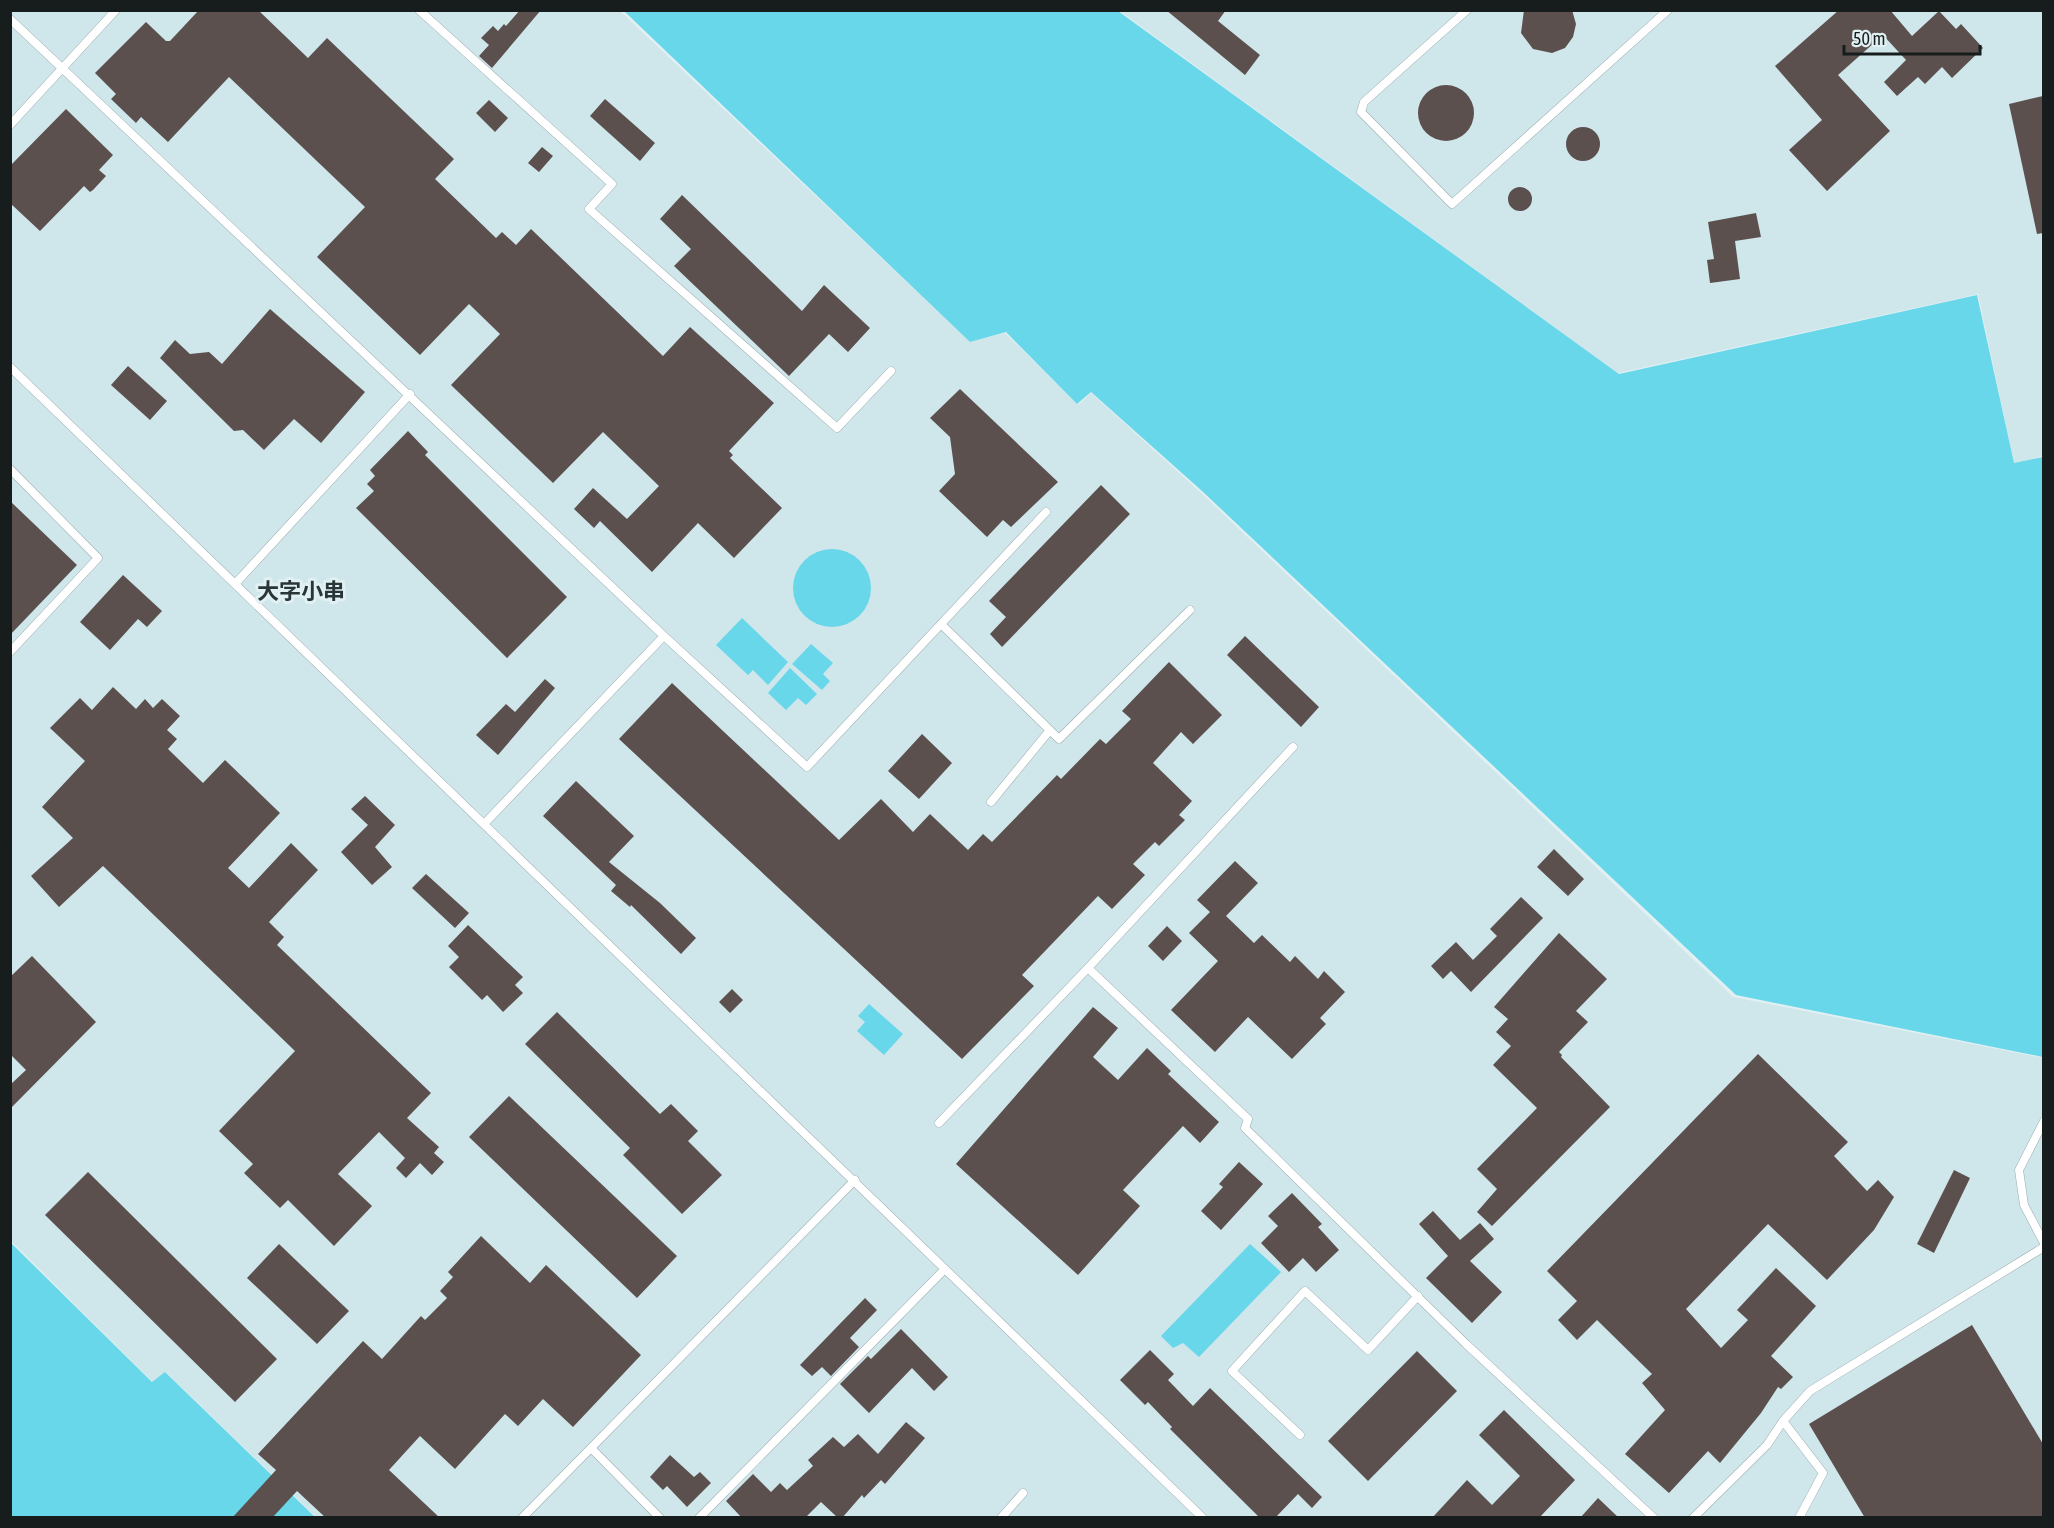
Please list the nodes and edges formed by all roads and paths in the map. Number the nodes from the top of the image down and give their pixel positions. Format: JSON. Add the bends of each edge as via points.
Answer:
{"nodes":[{"id":1,"x":116,"y":10,"type":"edge"},
{"id":2,"x":418,"y":10,"type":"edge"},
{"id":3,"x":1467,"y":10,"type":"edge"},
{"id":4,"x":1668,"y":10,"type":"edge"},
{"id":5,"x":10,"y":19,"type":"edge"},
{"id":6,"x":62,"y":69,"type":"junction"},
{"id":7,"x":10,"y":125,"type":"edge"},
{"id":8,"x":10,"y":367,"type":"edge"},
{"id":9,"x":891,"y":371,"type":"dead end"},
{"id":10,"x":410,"y":394,"type":"junction"},
{"id":11,"x":10,"y":469,"type":"edge"},
{"id":12,"x":1046,"y":512,"type":"dead end"},
{"id":13,"x":235,"y":584,"type":"junction"},
{"id":14,"x":1190,"y":610,"type":"dead end"},
{"id":15,"x":941,"y":624,"type":"junction"},
{"id":16,"x":664,"y":636,"type":"junction"},
{"id":17,"x":10,"y":652,"type":"edge"},
{"id":18,"x":1050,"y":730,"type":"junction"},
{"id":19,"x":1293,"y":747,"type":"dead end"},
{"id":20,"x":991,"y":802,"type":"dead end"},
{"id":21,"x":484,"y":823,"type":"junction"},
{"id":22,"x":1088,"y":968,"type":"junction"},
{"id":23,"x":2043,"y":1121,"type":"edge"},
{"id":24,"x":939,"y":1123,"type":"dead end"},
{"id":25,"x":855,"y":1180,"type":"junction"},
{"id":26,"x":2043,"y":1245,"type":"edge"},
{"id":27,"x":945,"y":1269,"type":"junction"},
{"id":28,"x":1418,"y":1296,"type":"junction"},
{"id":29,"x":1783,"y":1421,"type":"junction"},
{"id":30,"x":1300,"y":1435,"type":"dead end"},
{"id":31,"x":591,"y":1448,"type":"junction"},
{"id":32,"x":1023,"y":1493,"type":"dead end"},
{"id":33,"x":522,"y":1518,"type":"edge"},
{"id":34,"x":660,"y":1518,"type":"edge"},
{"id":35,"x":699,"y":1518,"type":"edge"},
{"id":36,"x":1001,"y":1518,"type":"edge"},
{"id":37,"x":1203,"y":1518,"type":"edge"},
{"id":38,"x":1654,"y":1518,"type":"edge"},
{"id":39,"x":1693,"y":1518,"type":"edge"},
{"id":40,"x":1799,"y":1518,"type":"edge"}],
"edges":[{"from":1,"to":6,"type":"lane"},
{"from":2,"to":9,"type":"lane","via":[[612,184],[589,209],[837,428]]},
{"from":3,"to":4,"type":"lane","via":[[1364,102],[1361,112],[1452,204]]},
{"from":5,"to":6,"type":"lane"},
{"from":6,"to":7,"type":"lane"},
{"from":6,"to":10,"type":"lane"},
{"from":8,"to":13,"type":"lane"},
{"from":10,"to":13,"type":"lane"},
{"from":10,"to":16,"type":"lane"},
{"from":11,"to":17,"type":"lane","via":[[98,558]]},
{"from":12,"to":15,"type":"lane"},
{"from":13,"to":21,"type":"lane"},
{"from":14,"to":18,"type":"lane","via":[[1059,739]]},
{"from":15,"to":16,"type":"lane","via":[[807,767]]},
{"from":15,"to":18,"type":"lane"},
{"from":16,"to":21,"type":"lane"},
{"from":18,"to":20,"type":"lane"},
{"from":19,"to":22,"type":"lane"},
{"from":21,"to":25,"type":"lane"},
{"from":22,"to":24,"type":"lane"},
{"from":22,"to":28,"type":"lane","via":[[1248,1119],[1245,1128]]},
{"from":23,"to":26,"type":"lane","via":[[2019,1170],[2024,1205]]},
{"from":25,"to":27,"type":"lane"},
{"from":25,"to":31,"type":"lane"},
{"from":26,"to":29,"type":"lane","via":[[1810,1391]]},
{"from":27,"to":35,"type":"lane"},
{"from":27,"to":37,"type":"lane"},
{"from":28,"to":30,"type":"lane","via":[[1368,1350],[1305,1292],[1232,1371]]},
{"from":28,"to":38,"type":"lane"},
{"from":29,"to":39,"type":"lane","via":[[1767,1445]]},
{"from":29,"to":40,"type":"lane","via":[[1823,1473]]},
{"from":31,"to":33,"type":"lane"},
{"from":31,"to":34,"type":"lane"},
{"from":32,"to":36,"type":"lane"}]}
